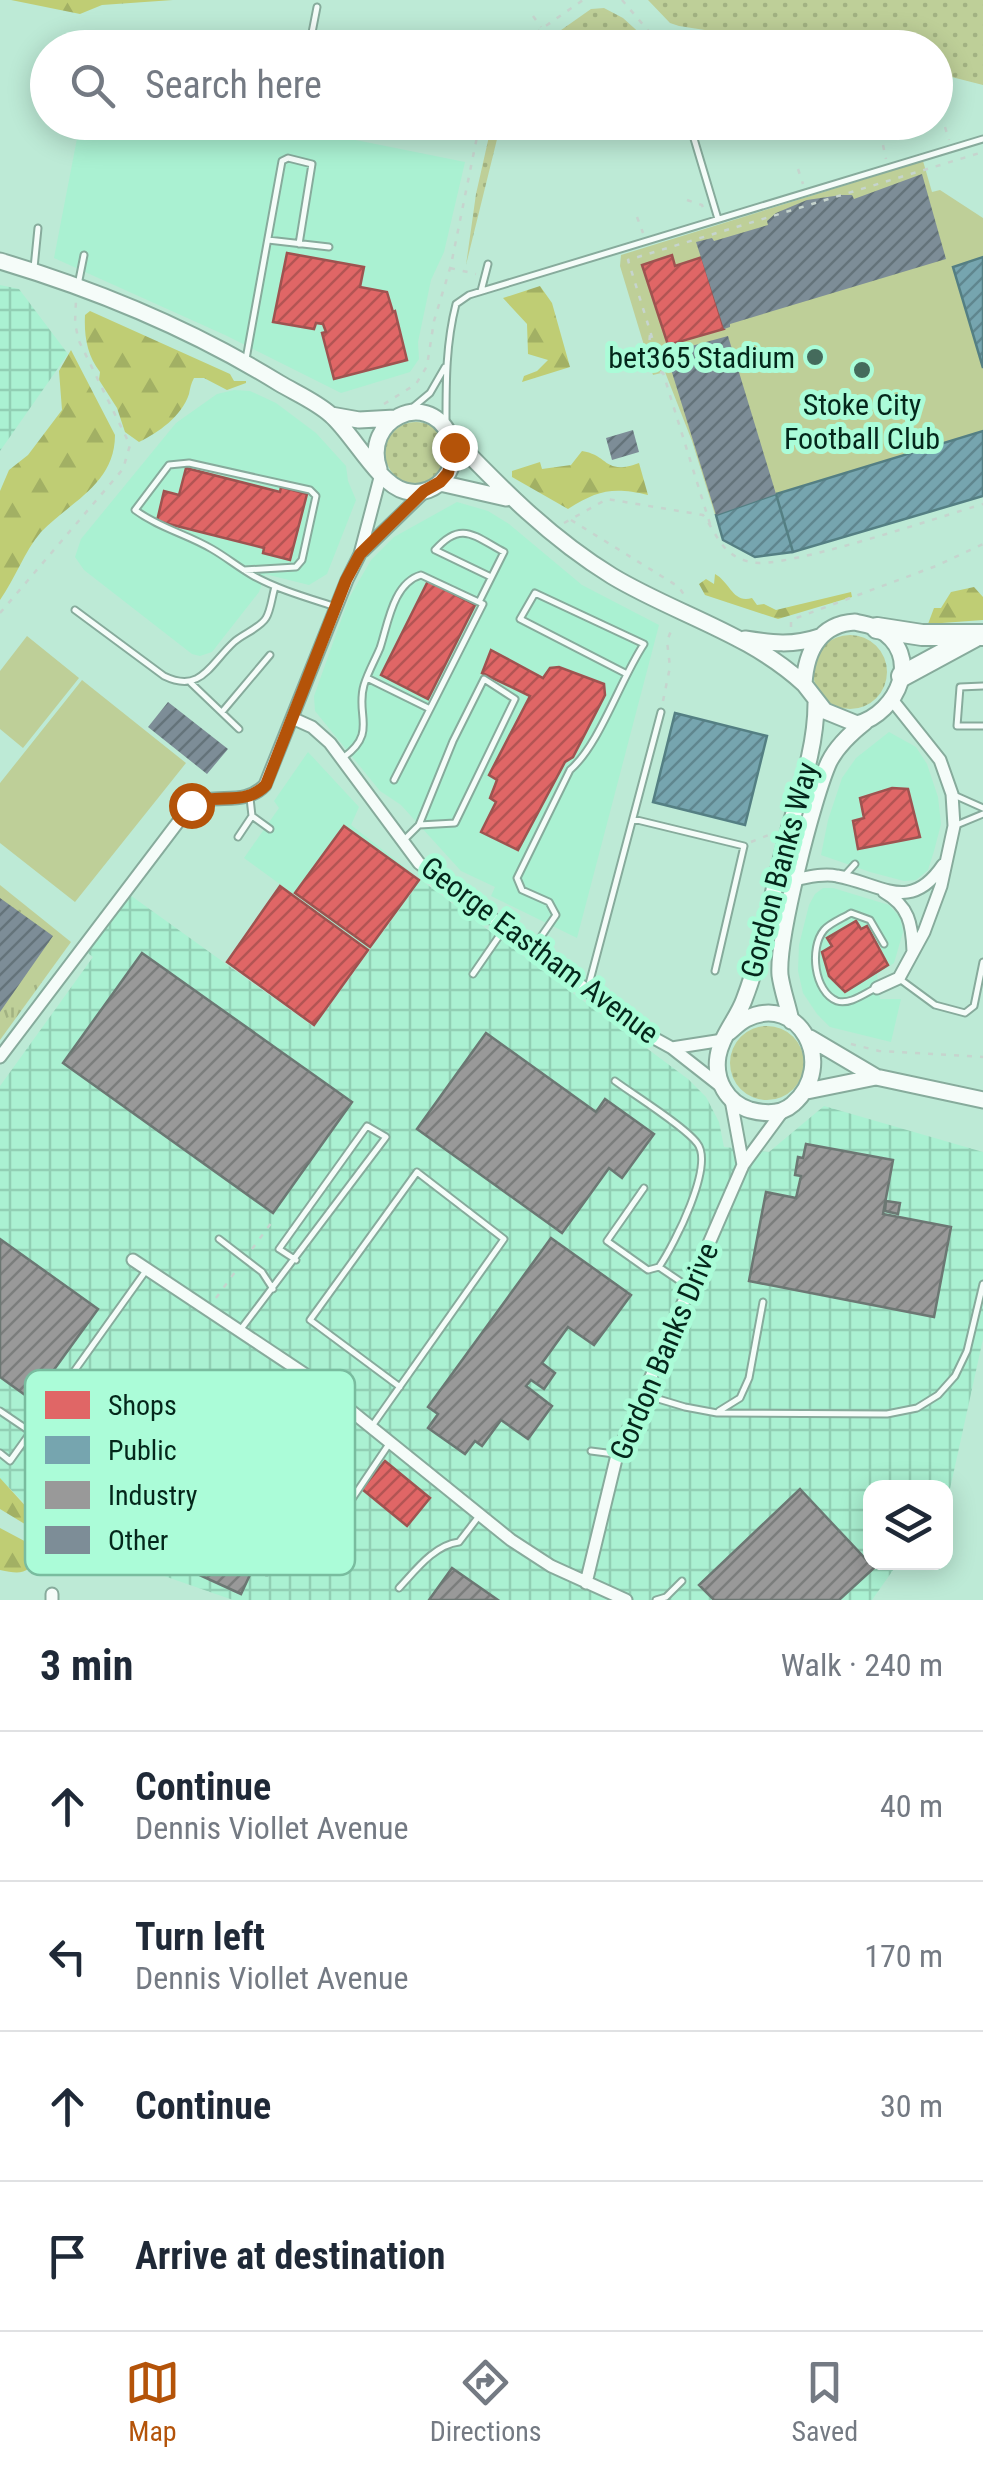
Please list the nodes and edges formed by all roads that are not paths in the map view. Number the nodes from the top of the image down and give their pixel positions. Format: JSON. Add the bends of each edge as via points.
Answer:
{"nodes":[{"id":1,"x":316,"y":8,"type":"dead end"},
{"id":2,"x":312,"y":30,"type":"edge"},
{"id":3,"x":694,"y":140,"type":"edge"},
{"id":4,"x":983,"y":140,"type":"edge"},
{"id":5,"x":718,"y":219,"type":"junction"},
{"id":6,"x":38,"y":228,"type":"dead end"},
{"id":7,"x":268,"y":240,"type":"junction"},
{"id":8,"x":300,"y":244,"type":"junction"},
{"id":9,"x":330,"y":248,"type":"dead end"},
{"id":10,"x":84,"y":255,"type":"dead end"},
{"id":11,"x":0,"y":261,"type":"edge"},
{"id":12,"x":488,"y":264,"type":"dead end"},
{"id":13,"x":33,"y":271,"type":"junction"},
{"id":14,"x":77,"y":288,"type":"junction"},
{"id":15,"x":481,"y":291,"type":"junction"},
{"id":16,"x":245,"y":362,"type":"junction"},
{"id":17,"x":446,"y":364,"type":"junction"},
{"id":18,"x":331,"y":415,"type":"junction"},
{"id":19,"x":400,"y":416,"type":"junction"},
{"id":20,"x":449,"y":432,"type":"junction"},
{"id":21,"x":380,"y":472,"type":"junction"},
{"id":22,"x":440,"y":482,"type":"junction"},
{"id":23,"x":424,"y":491,"type":"junction"},
{"id":24,"x":510,"y":499,"type":"junction"},
{"id":25,"x":360,"y":554,"type":"junction"},
{"id":26,"x":244,"y":570,"type":"junction"},
{"id":27,"x":491,"y":577,"type":"junction"},
{"id":28,"x":275,"y":587,"type":"junction"},
{"id":29,"x":479,"y":602,"type":"junction"},
{"id":30,"x":336,"y":607,"type":"junction"},
{"id":31,"x":75,"y":610,"type":"dead end"},
{"id":32,"x":877,"y":628,"type":"junction"},
{"id":33,"x":979,"y":636,"type":"edge"},
{"id":34,"x":819,"y":637,"type":"junction"},
{"id":35,"x":738,"y":638,"type":"junction"},
{"id":36,"x":270,"y":655,"type":"dead end"},
{"id":37,"x":625,"y":672,"type":"junction"},
{"id":38,"x":902,"y":676,"type":"junction"},
{"id":39,"x":367,"y":678,"type":"junction"},
{"id":40,"x":191,"y":683,"type":"junction"},
{"id":41,"x":804,"y":684,"type":"junction"},
{"id":42,"x":983,"y":686,"type":"edge"},
{"id":43,"x":893,"y":701,"type":"junction"},
{"id":44,"x":816,"y":703,"type":"junction"},
{"id":45,"x":430,"y":710,"type":"junction"},
{"id":46,"x":222,"y":712,"type":"junction"},
{"id":47,"x":660,"y":712,"type":"road end"},
{"id":48,"x":292,"y":718,"type":"junction"},
{"id":49,"x":865,"y":722,"type":"junction"},
{"id":50,"x":983,"y":726,"type":"edge"},
{"id":51,"x":239,"y":728,"type":"dead end"},
{"id":52,"x":342,"y":758,"type":"junction"},
{"id":53,"x":394,"y":780,"type":"dead end"},
{"id":54,"x":952,"y":794,"type":"junction"},
{"id":55,"x":250,"y":798,"type":"junction"},
{"id":56,"x":983,"y":811,"type":"edge"},
{"id":57,"x":252,"y":816,"type":"junction"},
{"id":58,"x":633,"y":819,"type":"junction"},
{"id":59,"x":419,"y":825,"type":"junction"},
{"id":60,"x":954,"y":826,"type":"junction"},
{"id":61,"x":270,"y":830,"type":"dead end"},
{"id":62,"x":238,"y":837,"type":"dead end"},
{"id":63,"x":402,"y":841,"type":"junction"},
{"id":64,"x":946,"y":862,"type":"junction"},
{"id":65,"x":854,"y":864,"type":"dead end"},
{"id":66,"x":843,"y":877,"type":"junction"},
{"id":67,"x":798,"y":878,"type":"junction"},
{"id":68,"x":881,"y":890,"type":"junction"},
{"id":69,"x":506,"y":927,"type":"junction"},
{"id":70,"x":884,"y":944,"type":"dead end"},
{"id":71,"x":534,"y":948,"type":"junction"},
{"id":72,"x":914,"y":951,"type":"junction"},
{"id":73,"x":983,"y":962,"type":"edge"},
{"id":74,"x":715,"y":971,"type":"dead end"},
{"id":75,"x":473,"y":974,"type":"dead end"},
{"id":76,"x":899,"y":978,"type":"junction"},
{"id":77,"x":588,"y":988,"type":"junction"},
{"id":78,"x":877,"y":988,"type":"joint"},
{"id":79,"x":791,"y":1021,"type":"junction"},
{"id":80,"x":806,"y":1035,"type":"junction"},
{"id":81,"x":726,"y":1037,"type":"junction"},
{"id":82,"x":672,"y":1048,"type":"junction"},
{"id":83,"x":0,"y":1057,"type":"edge"},
{"id":84,"x":876,"y":1077,"type":"junction"},
{"id":85,"x":614,"y":1081,"type":"dead end"},
{"id":86,"x":807,"y":1091,"type":"junction"},
{"id":87,"x":727,"y":1094,"type":"junction"},
{"id":88,"x":983,"y":1100,"type":"edge"},
{"id":89,"x":782,"y":1112,"type":"junction"},
{"id":90,"x":743,"y":1165,"type":"junction"},
{"id":91,"x":644,"y":1188,"type":"dead end"},
{"id":92,"x":219,"y":1239,"type":"dead end"},
{"id":93,"x":133,"y":1260,"type":"dead end"},
{"id":94,"x":296,"y":1260,"type":"junction"},
{"id":95,"x":659,"y":1267,"type":"junction"},
{"id":96,"x":146,"y":1270,"type":"junction"},
{"id":97,"x":983,"y":1284,"type":"edge"},
{"id":98,"x":690,"y":1288,"type":"junction"},
{"id":99,"x":273,"y":1289,"type":"junction"},
{"id":100,"x":763,"y":1302,"type":"dead end"},
{"id":101,"x":239,"y":1331,"type":"junction"},
{"id":102,"x":75,"y":1370,"type":"edge"},
{"id":103,"x":298,"y":1370,"type":"edge"},
{"id":104,"x":400,"y":1387,"type":"junction"},
{"id":105,"x":643,"y":1394,"type":"junction"},
{"id":106,"x":0,"y":1411,"type":"edge"},
{"id":107,"x":716,"y":1412,"type":"junction"},
{"id":108,"x":355,"y":1416,"type":"edge"},
{"id":109,"x":25,"y":1428,"type":"edge"},
{"id":110,"x":370,"y":1429,"type":"junction"},
{"id":111,"x":25,"y":1440,"type":"edge"},
{"id":112,"x":389,"y":1444,"type":"junction"},
{"id":113,"x":591,"y":1451,"type":"dead end"},
{"id":114,"x":0,"y":1453,"type":"edge"},
{"id":115,"x":617,"y":1455,"type":"junction"},
{"id":116,"x":355,"y":1495,"type":"edge"},
{"id":117,"x":479,"y":1516,"type":"junction"},
{"id":118,"x":682,"y":1582,"type":"dead end"},
{"id":119,"x":586,"y":1583,"type":"junction"},
{"id":120,"x":399,"y":1588,"type":"dead end"},
{"id":121,"x":603,"y":1596,"type":"edge"},
{"id":122,"x":626,"y":1600,"type":"edge"},
{"id":123,"x":656,"y":1600,"type":"edge"}],
"edges":[{"from":1,"to":2,"type":"lane"},
{"from":3,"to":5,"type":"lane"},
{"from":4,"to":5,"type":"lane"},
{"from":5,"to":15,"type":"lane"},
{"from":6,"to":13,"type":"lane"},
{"from":7,"to":8,"type":"lane"},
{"from":7,"to":8,"type":"lane","via":[[282,161],[288,158],[312,164]]},
{"from":7,"to":16,"type":"lane"},
{"from":8,"to":9,"type":"lane"},
{"from":10,"to":14,"type":"lane"},
{"from":11,"to":13,"type":"main road"},
{"from":12,"to":15,"type":"lane"},
{"from":13,"to":14,"type":"main road"},
{"from":14,"to":16,"type":"main road"},
{"from":15,"to":17,"type":"lane","via":[[456,304]]},
{"from":16,"to":18,"type":"main road"},
{"from":17,"to":19,"type":"lane","via":[[430,393]]},
{"from":17,"to":20,"type":"lane"},
{"from":18,"to":19,"type":"main road"},
{"from":18,"to":21,"type":"main road"},
{"from":19,"to":20,"type":"main road","via":[[426,414]]},
{"from":19,"to":21,"type":"main road","via":[[376,442]]},
{"from":20,"to":22,"type":"main road","via":[[454,460]]},
{"from":20,"to":24,"type":"main road"},
{"from":21,"to":23,"type":"main road","via":[[405,491]]},
{"from":21,"to":25,"type":"street"},
{"from":22,"to":23,"type":"main road"},
{"from":22,"to":24,"type":"main road"},
{"from":23,"to":25,"type":"street"},
{"from":24,"to":35,"type":"main road","via":[[613,577]]},
{"from":25,"to":30,"type":"street"},
{"from":26,"to":26,"type":"lane","via":[[296,568],[316,496],[189,463],[169,465],[135,510]]},
{"from":26,"to":28,"type":"lane"},
{"from":27,"to":27,"type":"lane","via":[[504,552],[478,537],[452,533],[436,550]]},
{"from":27,"to":29,"type":"lane"},
{"from":28,"to":30,"type":"lane"},
{"from":28,"to":40,"type":"lane","via":[[266,620]]},
{"from":29,"to":39,"type":"lane","via":[[421,575],[411,578]]},
{"from":29,"to":45,"type":"lane"},
{"from":30,"to":48,"type":"street"},
{"from":31,"to":40,"type":"lane","via":[[164,676]]},
{"from":32,"to":33,"type":"highway"},
{"from":32,"to":34,"type":"main road","via":[[844,623]]},
{"from":32,"to":38,"type":"main road","via":[[897,648]]},
{"from":33,"to":38,"type":"highway"},
{"from":34,"to":35,"type":"main road","via":[[790,644]]},
{"from":34,"to":41,"type":"main road"},
{"from":35,"to":41,"type":"main road"},
{"from":36,"to":46,"type":"lane"},
{"from":37,"to":37,"type":"lane","via":[[520,619],[534,593],[644,644]]},
{"from":37,"to":71,"type":"lane","via":[[517,878],[522,890],[550,902],[556,915]]},
{"from":38,"to":43,"type":"main road"},
{"from":39,"to":45,"type":"lane"},
{"from":39,"to":52,"type":"lane","via":[[363,734]]},
{"from":40,"to":46,"type":"lane"},
{"from":41,"to":44,"type":"main road"},
{"from":42,"to":50,"type":"lane","via":[[960,687],[957,726]]},
{"from":43,"to":49,"type":"main road"},
{"from":43,"to":54,"type":"street","via":[[933,748]]},
{"from":44,"to":49,"type":"main road","via":[[834,718]]},
{"from":44,"to":81,"type":"main road","name":"Gordon Banks Way","via":[[812,751],[744,1001]]},
{"from":45,"to":53,"type":"lane"},
{"from":46,"to":51,"type":"lane"},
{"from":47,"to":58,"type":"lane"},
{"from":48,"to":52,"type":"street","name":"George Eastham Avenue","via":[[320,732]]},
{"from":48,"to":55,"type":"street","via":[[266,785]]},
{"from":49,"to":67,"type":"main road","name":"Gordon Banks Way","via":[[831,758]]},
{"from":52,"to":63,"type":"street","name":"George Eastham Avenue"},
{"from":54,"to":56,"type":"lane"},
{"from":54,"to":60,"type":"street"},
{"from":55,"to":57,"type":"lane"},
{"from":55,"to":83,"type":"street","via":[[191,805]]},
{"from":56,"to":60,"type":"lane"},
{"from":57,"to":61,"type":"lane"},
{"from":57,"to":62,"type":"lane"},
{"from":58,"to":74,"type":"lane","via":[[744,846]]},
{"from":58,"to":77,"type":"lane"},
{"from":59,"to":59,"type":"lane","via":[[455,823],[515,699],[484,679]]},
{"from":59,"to":63,"type":"lane"},
{"from":60,"to":64,"type":"street"},
{"from":63,"to":69,"type":"street","name":"George Eastham Avenue","via":[[418,863]]},
{"from":64,"to":68,"type":"street","via":[[917,892]]},
{"from":64,"to":72,"type":"street"},
{"from":65,"to":66,"type":"lane"},
{"from":66,"to":67,"type":"street"},
{"from":66,"to":68,"type":"street"},
{"from":67,"to":79,"type":"main road","name":"Gordon Banks Way","via":[[780,966]]},
{"from":68,"to":72,"type":"street","via":[[910,916]]},
{"from":69,"to":71,"type":"street","name":"George Eastham Avenue"},
{"from":69,"to":75,"type":"lane"},
{"from":70,"to":78,"type":"lane","via":[[870,920],[851,913],[824,929],[817,946],[822,989],[836,1000],[848,1002]]},
{"from":71,"to":77,"type":"street","name":"George Eastham Avenue"},
{"from":72,"to":76,"type":"street"},
{"from":73,"to":76,"type":"lane","via":[[974,1006],[965,1014],[935,1005]]},
{"from":76,"to":78,"type":"street"},
{"from":77,"to":82,"type":"street","name":"George Eastham Avenue"},
{"from":79,"to":80,"type":"main road"},
{"from":79,"to":81,"type":"main road","via":[[764,1014],[746,1019]]},
{"from":80,"to":84,"type":"main road"},
{"from":80,"to":86,"type":"main road","via":[[814,1051]]},
{"from":81,"to":82,"type":"street","name":"George Eastham Avenue"},
{"from":81,"to":87,"type":"main road","via":[[718,1056]]},
{"from":82,"to":87,"type":"street","name":"George Eastham Avenue"},
{"from":84,"to":86,"type":"main road"},
{"from":84,"to":88,"type":"main road"},
{"from":85,"to":95,"type":"lane","via":[[699,1144],[704,1162],[676,1242]]},
{"from":86,"to":89,"type":"main road"},
{"from":87,"to":89,"type":"main road","via":[[762,1112]]},
{"from":87,"to":90,"type":"street"},
{"from":89,"to":90,"type":"street","name":"Gordon Banks Drive"},
{"from":90,"to":98,"type":"street","name":"Gordon Banks Drive"},
{"from":91,"to":95,"type":"lane","via":[[606,1241],[648,1270]]},
{"from":92,"to":99,"type":"lane","via":[[262,1272]]},
{"from":93,"to":96,"type":"street"},
{"from":94,"to":94,"type":"lane","via":[[386,1138],[367,1126],[279,1249]]},
{"from":94,"to":99,"type":"lane"},
{"from":95,"to":98,"type":"lane"},
{"from":96,"to":101,"type":"street"},
{"from":96,"to":102,"type":"lane"},
{"from":97,"to":107,"type":"lane","via":[[955,1376],[917,1408],[887,1414]]},
{"from":98,"to":105,"type":"street","name":"Gordon Banks Drive"},
{"from":99,"to":101,"type":"lane"},
{"from":100,"to":107,"type":"lane","via":[[749,1378],[740,1398]]},
{"from":101,"to":103,"type":"street"},
{"from":104,"to":104,"type":"lane","via":[[504,1240],[417,1172],[310,1320]]},
{"from":104,"to":110,"type":"lane"},
{"from":105,"to":107,"type":"lane"},
{"from":105,"to":115,"type":"street","name":"Gordon Banks Drive"},
{"from":106,"to":109,"type":"lane"},
{"from":108,"to":110,"type":"street"},
{"from":110,"to":112,"type":"street"},
{"from":111,"to":114,"type":"lane","via":[[10,1461]]},
{"from":112,"to":116,"type":"lane"},
{"from":112,"to":117,"type":"street"},
{"from":113,"to":115,"type":"lane"},
{"from":115,"to":119,"type":"street","name":"Gordon Banks Drive"},
{"from":117,"to":119,"type":"street"},
{"from":117,"to":120,"type":"lane","via":[[458,1542],[422,1563]]},
{"from":118,"to":123,"type":"lane"},
{"from":119,"to":121,"type":"street"},
{"from":121,"to":122,"type":"street"}]}
